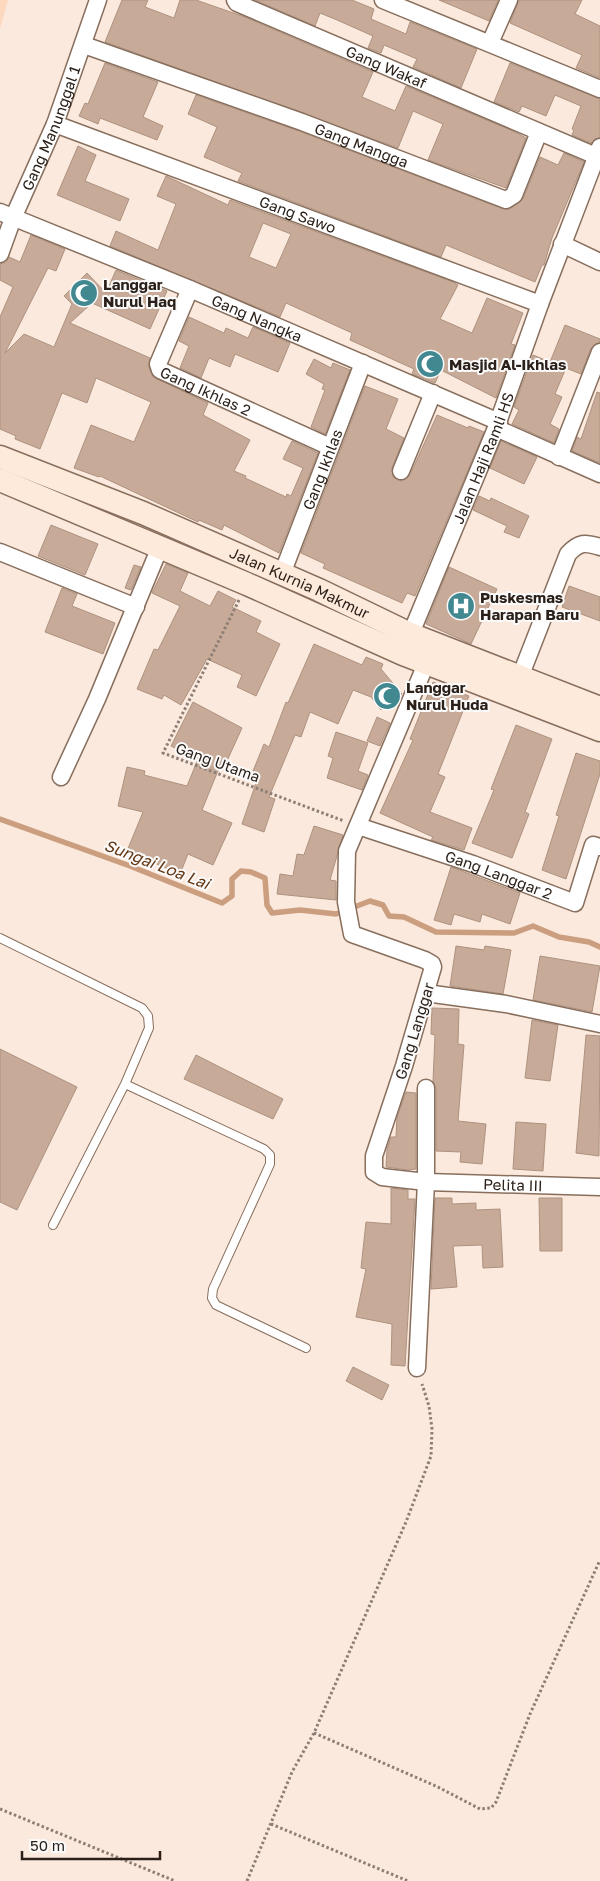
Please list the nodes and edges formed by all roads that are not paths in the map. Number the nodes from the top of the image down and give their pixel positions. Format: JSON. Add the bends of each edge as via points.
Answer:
{"nodes":[{"id":1,"x":235,"y":0,"type":"edge"},
{"id":2,"x":383,"y":0,"type":"edge"},
{"id":3,"x":509,"y":0,"type":"edge"},
{"id":4,"x":96,"y":1,"type":"edge"},
{"id":5,"x":490,"y":43,"type":"junction"},
{"id":6,"x":84,"y":45,"type":"junction"},
{"id":7,"x":600,"y":89,"type":"edge"},
{"id":8,"x":55,"y":124,"type":"junction"},
{"id":9,"x":539,"y":132,"type":"junction"},
{"id":10,"x":598,"y":152,"type":"edge"},
{"id":11,"x":7,"y":215,"type":"edge"},
{"id":12,"x":562,"y":244,"type":"junction"},
{"id":13,"x":0,"y":254,"type":"edge"},
{"id":14,"x":600,"y":262,"type":"edge"},
{"id":15,"x":190,"y":289,"type":"junction"},
{"id":16,"x":540,"y":304,"type":"junction"},
{"id":17,"x":600,"y":352,"type":"edge"},
{"id":18,"x":362,"y":363,"type":"junction"},
{"id":19,"x":433,"y":393,"type":"junction"},
{"id":20,"x":497,"y":425,"type":"junction"},
{"id":21,"x":330,"y":447,"type":"junction"},
{"id":22,"x":0,"y":457,"type":"edge"},
{"id":23,"x":560,"y":457,"type":"junction"},
{"id":24,"x":401,"y":471,"type":"dead end"},
{"id":25,"x":600,"y":474,"type":"edge"},
{"id":26,"x":0,"y":480,"type":"edge"},
{"id":27,"x":160,"y":547,"type":"junction"},
{"id":28,"x":600,"y":547,"type":"edge"},
{"id":29,"x":0,"y":552,"type":"edge"},
{"id":30,"x":282,"y":574,"type":"junction"},
{"id":31,"x":136,"y":607,"type":"junction"},
{"id":32,"x":406,"y":644,"type":"junction"},
{"id":33,"x":426,"y":664,"type":"junction"},
{"id":34,"x":520,"y":677,"type":"junction"},
{"id":35,"x":599,"y":705,"type":"edge"},
{"id":36,"x":600,"y":730,"type":"edge"},
{"id":37,"x":61,"y":777,"type":"dead end"},
{"id":38,"x":358,"y":826,"type":"junction"},
{"id":39,"x":600,"y":847,"type":"edge"},
{"id":40,"x":0,"y":938,"type":"edge"},
{"id":41,"x":426,"y":993,"type":"junction"},
{"id":42,"x":600,"y":1024,"type":"edge"},
{"id":43,"x":125,"y":1084,"type":"junction"},
{"id":44,"x":426,"y":1088,"type":"dead end"},
{"id":45,"x":426,"y":1182,"type":"junction"},
{"id":46,"x":600,"y":1188,"type":"edge"},
{"id":47,"x":53,"y":1225,"type":"dead end"},
{"id":48,"x":306,"y":1348,"type":"dead end"},
{"id":49,"x":417,"y":1368,"type":"dead end"}],
"edges":[{"from":1,"to":9,"type":"street","name":"Gang Wakaf"},
{"from":2,"to":5,"type":"street"},
{"from":3,"to":5,"type":"street"},
{"from":4,"to":6,"type":"street","name":"Gang Manunggal 1"},
{"from":5,"to":7,"type":"street"},
{"from":6,"to":8,"type":"street","name":"Gang Manunggal 1"},
{"from":6,"to":9,"type":"street","name":"Gang Mangga","via":[[302,122],[506,200],[514,195]]},
{"from":8,"to":11,"type":"street","name":"Gang Manunggal 1"},
{"from":8,"to":16,"type":"street","name":"Gang Sawo"},
{"from":9,"to":10,"type":"street"},
{"from":10,"to":12,"type":"street","name":"Jalan Haji Ramli HS"},
{"from":11,"to":13,"type":"street","name":"Gang Manunggal 1"},
{"from":11,"to":15,"type":"street","name":"Gang Nangka"},
{"from":12,"to":14,"type":"street"},
{"from":12,"to":16,"type":"street","name":"Jalan Haji Ramli HS"},
{"from":15,"to":18,"type":"street","name":"Gang Nangka"},
{"from":15,"to":21,"type":"street","name":"Gang Ikhlas 2","via":[[158,364],[160,370]]},
{"from":16,"to":20,"type":"street","name":"Jalan Haji Ramli HS"},
{"from":17,"to":23,"type":"street"},
{"from":18,"to":19,"type":"street","name":"Gang Nangka"},
{"from":18,"to":21,"type":"street","name":"Gang Ikhlas"},
{"from":19,"to":20,"type":"street","name":"Gang Nangka"},
{"from":19,"to":24,"type":"street"},
{"from":20,"to":23,"type":"street","name":"Gang Nangka"},
{"from":20,"to":32,"type":"street","name":"Jalan Haji Ramli HS"},
{"from":21,"to":30,"type":"street","name":"Gang Ikhlas"},
{"from":22,"to":30,"type":"street","name":"Jalan Kurnia Makmur","via":[[143,513]]},
{"from":23,"to":25,"type":"street","name":"Gang Nangka"},
{"from":26,"to":27,"type":"street","name":"Jalan Kurnia Makmur"},
{"from":27,"to":31,"type":"street"},
{"from":27,"to":32,"type":"street","name":"Jalan Kurnia Makmur","via":[[247,584]]},
{"from":28,"to":34,"type":"street","via":[[577,544],[568,554]]},
{"from":29,"to":31,"type":"street"},
{"from":30,"to":32,"type":"street","name":"Jalan Kurnia Makmur"},
{"from":31,"to":37,"type":"street"},
{"from":32,"to":33,"type":"street","name":"Jalan Kurnia Makmur"},
{"from":32,"to":34,"type":"street","name":"Jalan Kurnia Makmur"},
{"from":33,"to":36,"type":"street","name":"Jalan Kurnia Makmur"},
{"from":33,"to":38,"type":"street","name":"Gang Langgar"},
{"from":34,"to":35,"type":"street","name":"Jalan Kurnia Makmur"},
{"from":38,"to":39,"type":"street","name":"Gang Langgar 2","via":[[575,902],[592,845]]},
{"from":38,"to":41,"type":"street","name":"Gang Langgar","via":[[347,851],[347,909],[352,934],[432,964]]},
{"from":40,"to":43,"type":"lane","via":[[142,1008],[148,1016],[149,1028]]},
{"from":41,"to":42,"type":"street","via":[[506,1004]]},
{"from":41,"to":45,"type":"street","name":"Gang Langgar","via":[[373,1165],[374,1172],[382,1178]]},
{"from":43,"to":47,"type":"lane"},
{"from":43,"to":48,"type":"lane","via":[[264,1149],[270,1156],[270,1164],[213,1289],[212,1298],[216,1305]]},
{"from":44,"to":45,"type":"street"},
{"from":45,"to":46,"type":"street","name":"Pelita III"},
{"from":45,"to":49,"type":"street"}]}
